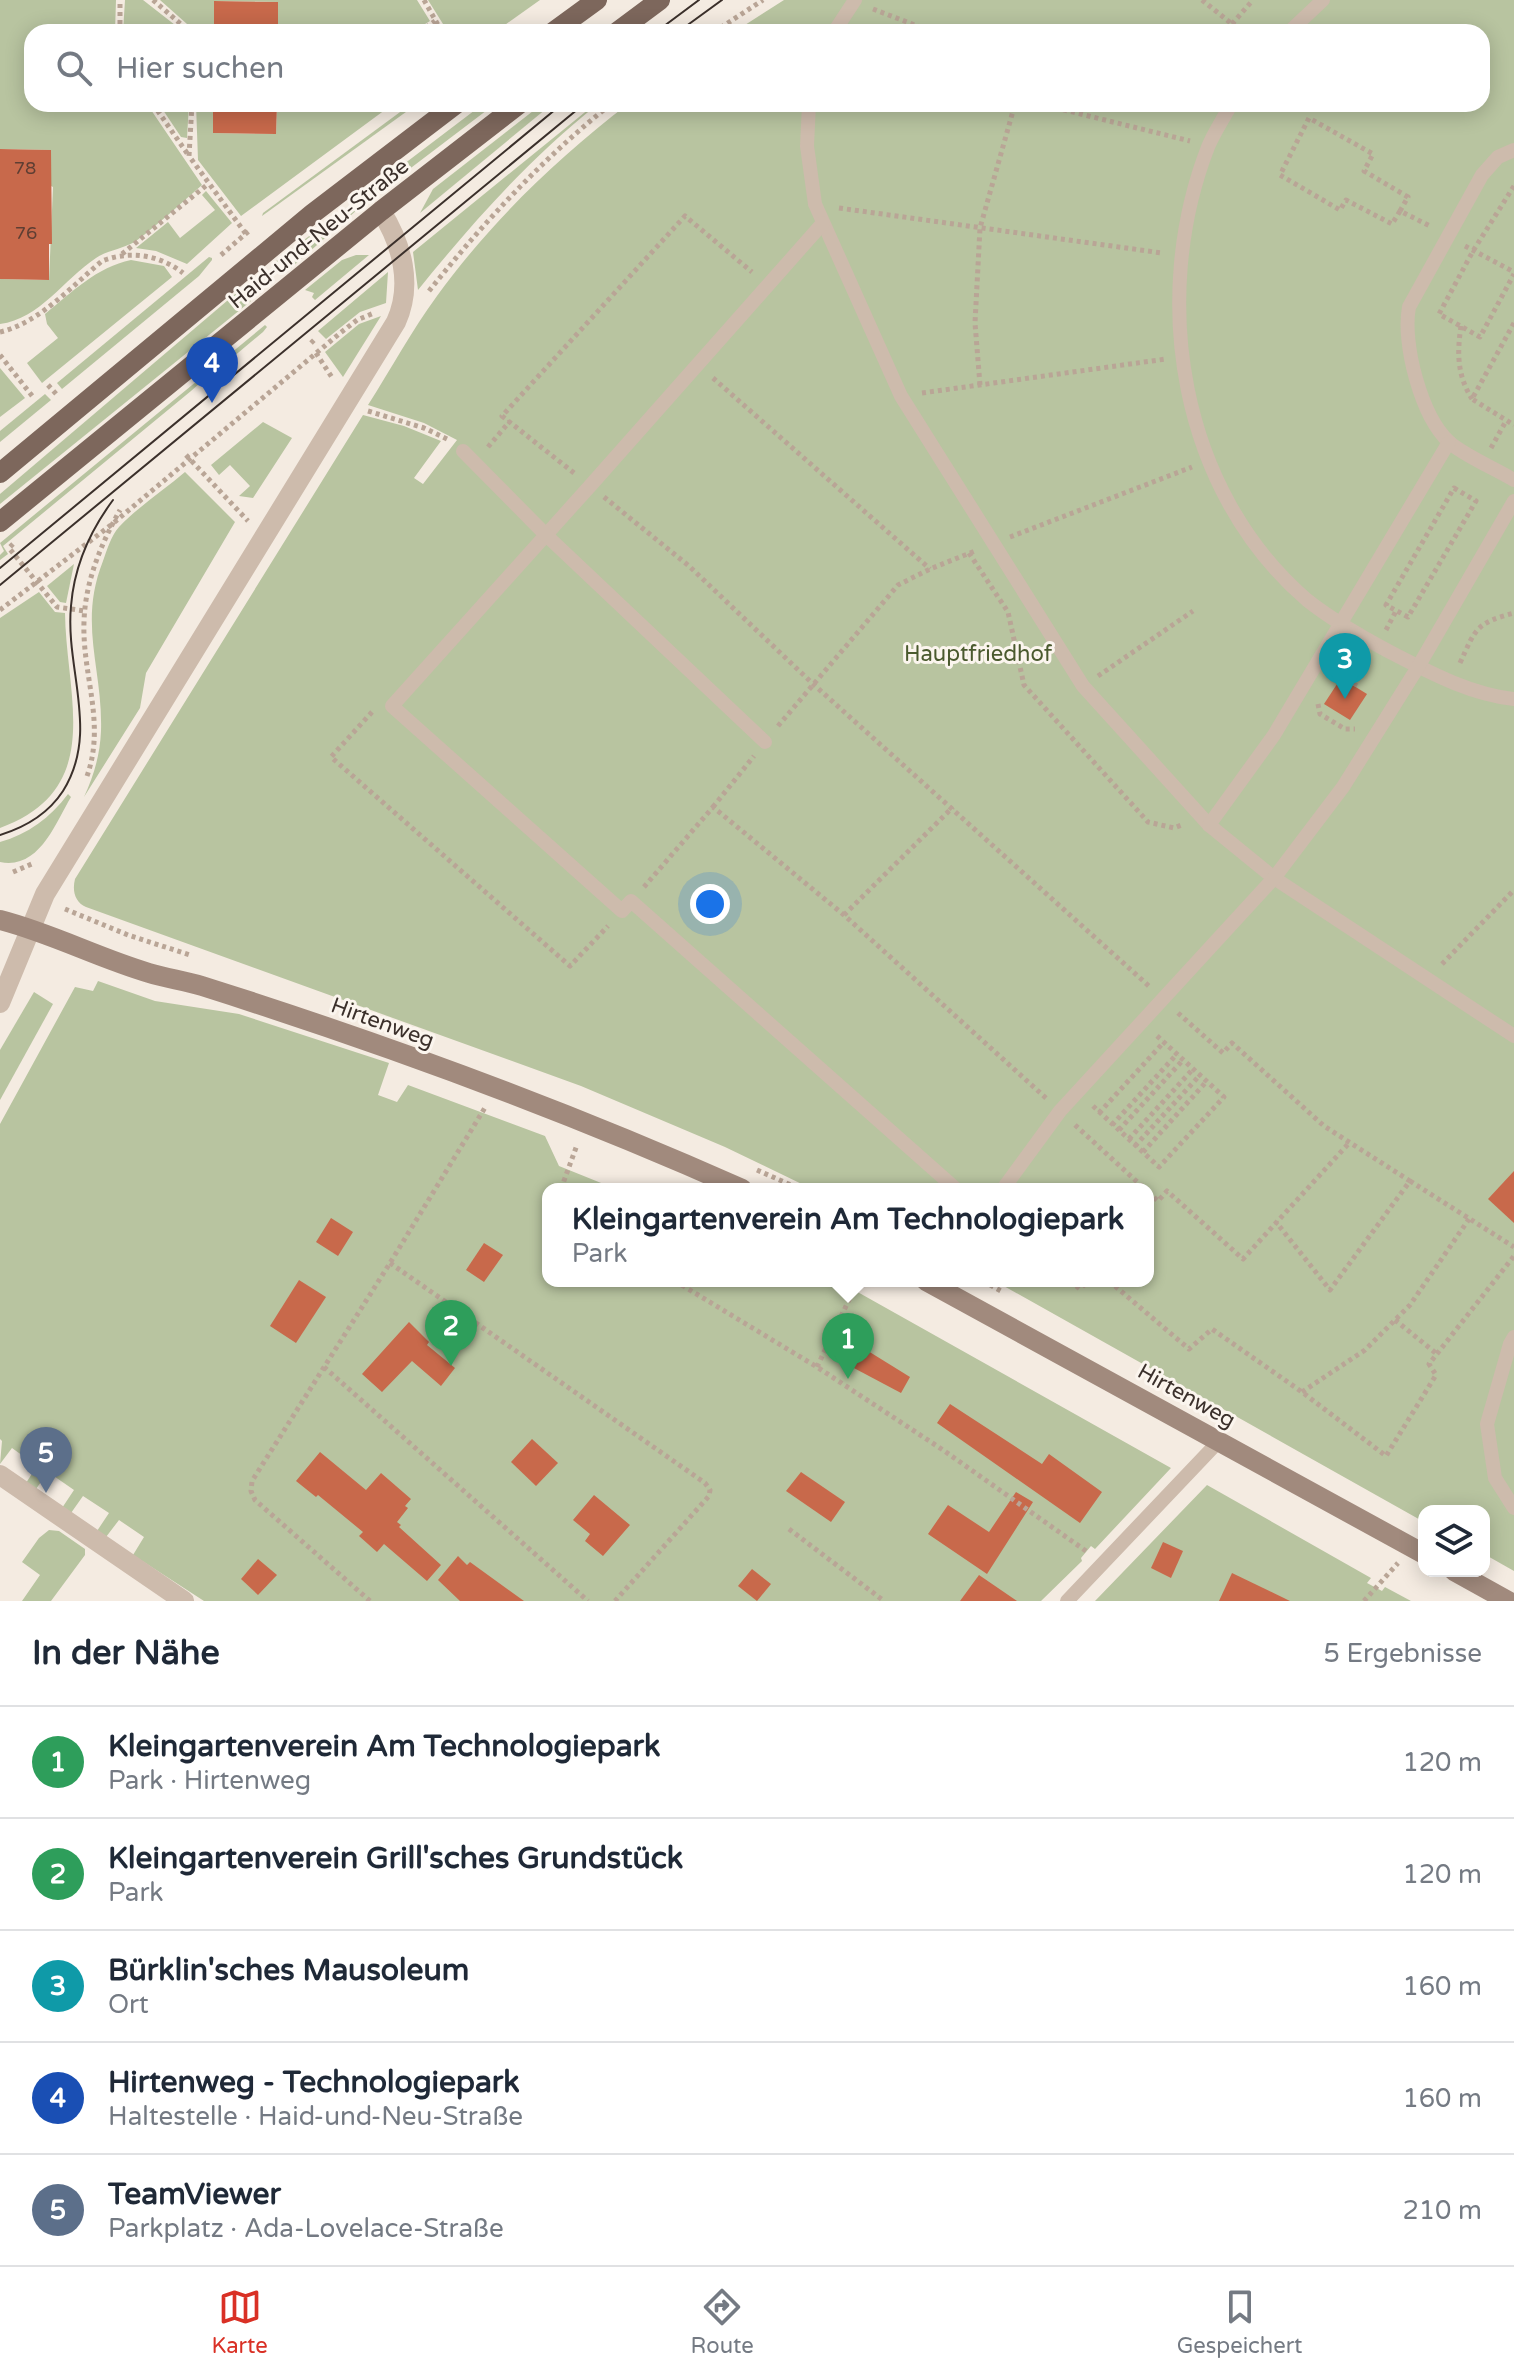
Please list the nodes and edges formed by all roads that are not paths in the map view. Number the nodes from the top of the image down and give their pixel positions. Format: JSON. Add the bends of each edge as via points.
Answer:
{"nodes":[{"id":1,"x":597,"y":0,"type":"edge"},
{"id":2,"x":660,"y":0,"type":"edge"},
{"id":3,"x":1323,"y":0,"type":"edge"},
{"id":4,"x":854,"y":1,"type":"edge"},
{"id":5,"x":564,"y":24,"type":"edge"},
{"id":6,"x":628,"y":24,"type":"edge"},
{"id":7,"x":839,"y":24,"type":"edge"},
{"id":8,"x":1298,"y":24,"type":"edge"},
{"id":9,"x":446,"y":112,"type":"edge"},
{"id":10,"x":509,"y":112,"type":"edge"},
{"id":11,"x":809,"y":112,"type":"edge"},
{"id":12,"x":1227,"y":112,"type":"edge"},
{"id":13,"x":1514,"y":150,"type":"edge"},
{"id":14,"x":381,"y":211,"type":"junction"},
{"id":15,"x":823,"y":223,"type":"junction"},
{"id":16,"x":1449,"y":442,"type":"junction"},
{"id":17,"x":459,"y":447,"type":"road end"},
{"id":18,"x":0,"y":473,"type":"edge"},
{"id":19,"x":1514,"y":480,"type":"edge"},
{"id":20,"x":1514,"y":501,"type":"edge"},
{"id":21,"x":0,"y":522,"type":"edge"},
{"id":22,"x":546,"y":535,"type":"junction"},
{"id":23,"x":1340,"y":623,"type":"junction"},
{"id":24,"x":1418,"y":667,"type":"junction"},
{"id":25,"x":1514,"y":699,"type":"edge"},
{"id":26,"x":765,"y":742,"type":"road end"},
{"id":27,"x":1206,"y":821,"type":"junction"},
{"id":28,"x":1274,"y":878,"type":"junction"},
{"id":29,"x":0,"y":920,"type":"edge"},
{"id":30,"x":30,"y":928,"type":"junction"},
{"id":31,"x":0,"y":1003,"type":"edge"},
{"id":32,"x":1514,"y":1036,"type":"edge"},
{"id":33,"x":728,"y":1183,"type":"edge"},
{"id":34,"x":949,"y":1183,"type":"edge"},
{"id":35,"x":1007,"y":1183,"type":"edge"},
{"id":36,"x":937,"y":1287,"type":"edge"},
{"id":37,"x":1514,"y":1337,"type":"edge"},
{"id":38,"x":1220,"y":1440,"type":"junction"},
{"id":39,"x":0,"y":1475,"type":"edge"},
{"id":40,"x":1514,"y":1508,"type":"edge"},
{"id":41,"x":1418,"y":1551,"type":"edge"},
{"id":42,"x":1465,"y":1577,"type":"edge"},
{"id":43,"x":184,"y":1601,"type":"edge"},
{"id":44,"x":1067,"y":1601,"type":"edge"},
{"id":45,"x":1508,"y":1601,"type":"edge"}],
"edges":[{"from":1,"to":5,"type":"main road"},
{"from":2,"to":6,"type":"main road"},
{"from":3,"to":8,"type":"lane"},
{"from":4,"to":7,"type":"lane"},
{"from":9,"to":18,"type":"main road","name":"Haid-und-Neu-Straße","via":[[312,214]]},
{"from":10,"to":14,"type":"main road","name":"Haid-und-Neu-Straße"},
{"from":11,"to":15,"type":"lane","via":[[807,149]]},
{"from":12,"to":23,"type":"lane","via":[[1209,146],[1183,256],[1181,357],[1191,408],[1207,461],[1229,503],[1281,573]]},
{"from":13,"to":16,"type":"lane","via":[[1498,157],[1482,175],[1409,307],[1412,371]]},
{"from":14,"to":21,"type":"main road","name":"Haid-und-Neu-Straße"},
{"from":14,"to":30,"type":"street","via":[[401,253],[402,307],[45,894]]},
{"from":15,"to":22,"type":"lane"},
{"from":15,"to":27,"type":"lane","via":[[901,396],[1083,686]]},
{"from":16,"to":19,"type":"lane"},
{"from":16,"to":23,"type":"lane"},
{"from":17,"to":22,"type":"lane"},
{"from":20,"to":24,"type":"lane"},
{"from":22,"to":26,"type":"lane"},
{"from":22,"to":34,"type":"lane","via":[[392,706]]},
{"from":23,"to":24,"type":"lane"},
{"from":23,"to":27,"type":"lane","via":[[1274,735]]},
{"from":24,"to":25,"type":"lane","via":[[1466,689]]},
{"from":24,"to":28,"type":"lane","via":[[1343,787]]},
{"from":27,"to":28,"type":"lane"},
{"from":28,"to":32,"type":"lane"},
{"from":28,"to":35,"type":"lane","via":[[1060,1111]]},
{"from":29,"to":30,"type":"street","name":"Hirtenweg"},
{"from":30,"to":31,"type":"street"},
{"from":30,"to":33,"type":"street","name":"Hirtenweg","via":[[495,1088]]},
{"from":36,"to":38,"type":"street","name":"Hirtenweg"},
{"from":37,"to":40,"type":"lane","via":[[1487,1424],[1495,1478]]},
{"from":38,"to":41,"type":"street","name":"Hirtenweg"},
{"from":38,"to":44,"type":"lane"},
{"from":39,"to":43,"type":"street"},
{"from":42,"to":45,"type":"street"}]}
